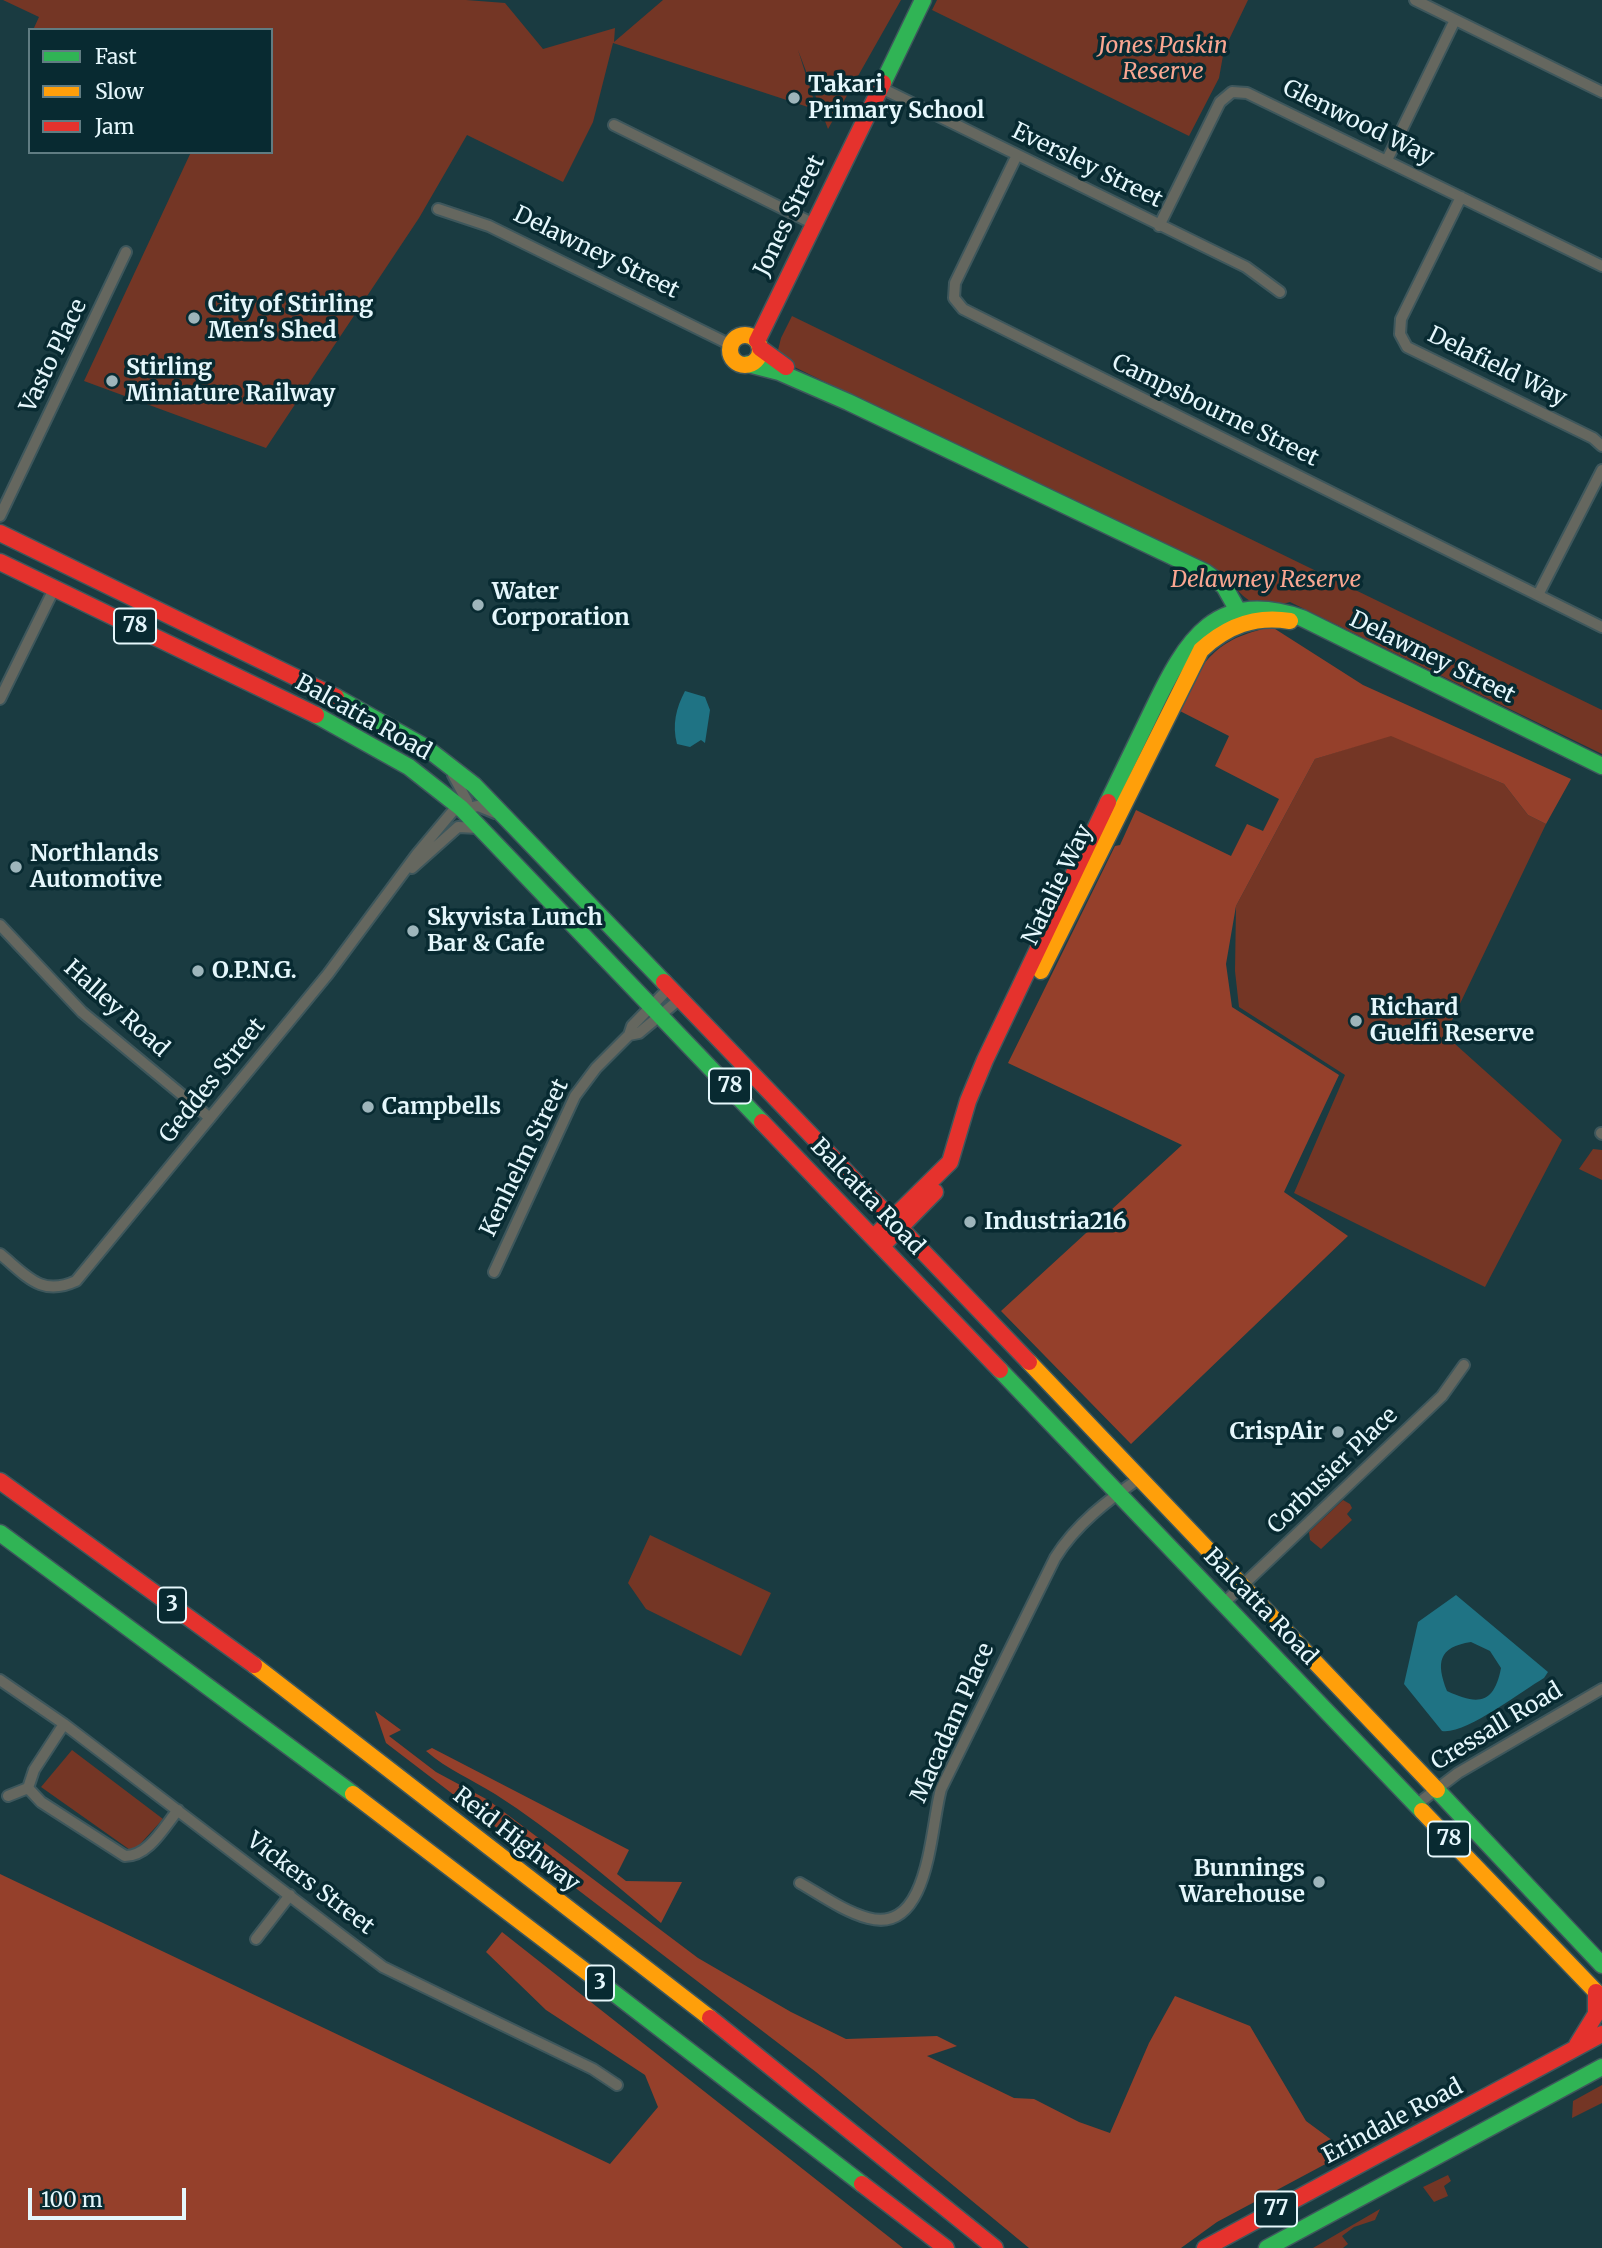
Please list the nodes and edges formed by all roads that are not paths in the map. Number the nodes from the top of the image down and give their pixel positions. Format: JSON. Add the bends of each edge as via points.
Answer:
{"nodes":[{"id":1,"x":912,"y":0,"type":"edge"},
{"id":2,"x":923,"y":0,"type":"edge"},
{"id":3,"x":1415,"y":0,"type":"edge"},
{"id":4,"x":1455,"y":20,"type":"junction"},
{"id":5,"x":875,"y":85,"type":"junction"},
{"id":6,"x":1602,"y":92,"type":"edge"},
{"id":7,"x":614,"y":125,"type":"dead end"},
{"id":8,"x":1017,"y":155,"type":"junction"},
{"id":9,"x":1387,"y":160,"type":"junction"},
{"id":10,"x":1461,"y":197,"type":"junction"},
{"id":11,"x":438,"y":209,"type":"dead end"},
{"id":12,"x":808,"y":221,"type":"junction"},
{"id":13,"x":1159,"y":226,"type":"junction"},
{"id":14,"x":126,"y":252,"type":"dead end"},
{"id":15,"x":1602,"y":266,"type":"edge"},
{"id":16,"x":1280,"y":292,"type":"dead end"},
{"id":17,"x":755,"y":341,"type":"junction"},
{"id":18,"x":731,"y":345,"type":"junction"},
{"id":19,"x":748,"y":364,"type":"junction"},
{"id":20,"x":848,"y":402,"type":"junction"},
{"id":21,"x":1602,"y":446,"type":"edge"},
{"id":22,"x":1602,"y":470,"type":"edge"},
{"id":23,"x":0,"y":516,"type":"edge"},
{"id":24,"x":0,"y":533,"type":"edge"},
{"id":25,"x":0,"y":562,"type":"edge"},
{"id":26,"x":55,"y":587,"type":"junction"},
{"id":27,"x":1538,"y":595,"type":"junction"},
{"id":28,"x":1236,"y":617,"type":"junction"},
{"id":29,"x":1602,"y":627,"type":"edge"},
{"id":30,"x":0,"y":699,"type":"edge"},
{"id":31,"x":439,"y":756,"type":"junction"},
{"id":32,"x":1602,"y":766,"type":"edge"},
{"id":33,"x":461,"y":809,"type":"junction"},
{"id":34,"x":516,"y":826,"type":"junction"},
{"id":35,"x":458,"y":827,"type":"junction"},
{"id":36,"x":486,"y":831,"type":"junction"},
{"id":37,"x":405,"y":874,"type":"junction"},
{"id":38,"x":0,"y":925,"type":"edge"},
{"id":39,"x":676,"y":993,"type":"junction"},
{"id":40,"x":657,"y":1010,"type":"junction"},
{"id":41,"x":210,"y":1118,"type":"junction"},
{"id":42,"x":896,"y":1224,"type":"junction"},
{"id":43,"x":878,"y":1242,"type":"junction"},
{"id":44,"x":0,"y":1254,"type":"edge"},
{"id":45,"x":494,"y":1272,"type":"dead end"},
{"id":46,"x":1464,"y":1365,"type":"dead end"},
{"id":47,"x":0,"y":1464,"type":"edge"},
{"id":48,"x":1140,"y":1478,"type":"junction"},
{"id":49,"x":0,"y":1481,"type":"edge"},
{"id":50,"x":1119,"y":1492,"type":"junction"},
{"id":51,"x":0,"y":1533,"type":"edge"},
{"id":52,"x":0,"y":1545,"type":"edge"},
{"id":53,"x":100,"y":1551,"type":"junction"},
{"id":54,"x":1243,"y":1585,"type":"junction"},
{"id":55,"x":85,"y":1593,"type":"junction"},
{"id":56,"x":1224,"y":1602,"type":"junction"},
{"id":57,"x":0,"y":1681,"type":"edge"},
{"id":58,"x":1602,"y":1689,"type":"edge"},
{"id":59,"x":64,"y":1724,"type":"junction"},
{"id":60,"x":1436,"y":1787,"type":"junction"},
{"id":61,"x":28,"y":1788,"type":"junction"},
{"id":62,"x":8,"y":1796,"type":"dead end"},
{"id":63,"x":1416,"y":1805,"type":"junction"},
{"id":64,"x":178,"y":1810,"type":"junction"},
{"id":65,"x":800,"y":1883,"type":"dead end"},
{"id":66,"x":290,"y":1895,"type":"junction"},
{"id":67,"x":256,"y":1940,"type":"dead end"},
{"id":68,"x":1602,"y":1965,"type":"edge"},
{"id":69,"x":1599,"y":1995,"type":"edge"},
{"id":70,"x":1602,"y":2034,"type":"edge"},
{"id":71,"x":1573,"y":2050,"type":"junction"},
{"id":72,"x":1602,"y":2067,"type":"edge"},
{"id":73,"x":617,"y":2085,"type":"dead end"},
{"id":74,"x":946,"y":2248,"type":"edge"},
{"id":75,"x":995,"y":2248,"type":"edge"},
{"id":76,"x":1205,"y":2248,"type":"edge"},
{"id":77,"x":1267,"y":2248,"type":"edge"}],
"edges":[{"from":1,"to":5,"type":"main road","name":"Jones Street"},
{"from":2,"to":5,"type":"main road","name":"Jones Street"},
{"from":3,"to":4,"type":"street"},
{"from":4,"to":6,"type":"street"},
{"from":4,"to":9,"type":"street"},
{"from":5,"to":8,"type":"street","name":"Eversley Street"},
{"from":5,"to":12,"type":"main road","name":"Jones Street"},
{"from":7,"to":12,"type":"street"},
{"from":8,"to":13,"type":"street","name":"Eversley Street"},
{"from":8,"to":27,"type":"street","name":"Campsbourne Street","via":[[955,283],[954,298],[963,309]]},
{"from":9,"to":10,"type":"street","name":"Glenwood Way"},
{"from":9,"to":13,"type":"street","name":"Glenwood Way","via":[[1247,93],[1232,92],[1220,102]]},
{"from":10,"to":15,"type":"street","name":"Glenwood Way"},
{"from":10,"to":21,"type":"street","name":"Delafield Way","via":[[1401,319],[1400,334],[1407,347]]},
{"from":11,"to":18,"type":"street","name":"Delawney Street","via":[[489,226]]},
{"from":12,"to":17,"type":"main road","name":"Jones Street"},
{"from":13,"to":16,"type":"street","name":"Eversley Street","via":[[1246,267]]},
{"from":14,"to":23,"type":"street","name":"Vasto Place"},
{"from":17,"to":18,"type":"main road","via":[[736,338]]},
{"from":17,"to":19,"type":"main road","name":"Jones Street","via":[[755,360]]},
{"from":17,"to":20,"type":"main road","via":[[770,358],[836,391]]},
{"from":18,"to":19,"type":"main road","via":[[733,358]]},
{"from":19,"to":20,"type":"main road","via":[[779,372]]},
{"from":20,"to":28,"type":"main road","via":[[1219,578]]},
{"from":22,"to":27,"type":"street"},
{"from":24,"to":31,"type":"main road","name":"Balcatta Road","number":"78","via":[[367,712]]},
{"from":25,"to":26,"type":"main road","name":"Balcatta Road","number":"78"},
{"from":26,"to":30,"type":"street"},
{"from":26,"to":33,"type":"main road","name":"Balcatta Road","number":"78","via":[[356,735],[393,756]]},
{"from":27,"to":29,"type":"street","name":"Campsbourne Street"},
{"from":28,"to":32,"type":"main road","name":"Delawney Street","via":[[1265,608],[1288,611]]},
{"from":28,"to":42,"type":"main road","name":"Natalie Way","via":[[1190,640],[1177,658],[985,1060],[950,1162]]},
{"from":31,"to":33,"type":"street","via":[[462,787],[467,801]]},
{"from":31,"to":34,"type":"main road","name":"Balcatta Road","number":"78"},
{"from":33,"to":34,"type":"street","via":[[491,811]]},
{"from":33,"to":35,"type":"street","name":"Geddes Street"},
{"from":33,"to":36,"type":"main road","name":"Balcatta Road","number":"78"},
{"from":33,"to":37,"type":"street","name":"Geddes Street","via":[[417,854]]},
{"from":34,"to":39,"type":"main road","name":"Balcatta Road","number":"78"},
{"from":35,"to":36,"type":"street","via":[[470,825]]},
{"from":35,"to":37,"type":"street","name":"Geddes Street"},
{"from":36,"to":40,"type":"main road","name":"Balcatta Road","number":"78"},
{"from":37,"to":41,"type":"street","name":"Geddes Street"},
{"from":38,"to":41,"type":"street","name":"Halley Road","via":[[82,1012]]},
{"from":39,"to":40,"type":"street","name":"Kenhelm Street"},
{"from":39,"to":42,"type":"main road","name":"Balcatta Road","number":"78"},
{"from":40,"to":43,"type":"main road","name":"Balcatta Road","number":"78"},
{"from":40,"to":45,"type":"street","name":"Kenhelm Street","via":[[639,1033],[629,1035],[596,1068],[575,1096]]},
{"from":41,"to":44,"type":"street","name":"Geddes Street","via":[[76,1281],[58,1289],[38,1285]]},
{"from":42,"to":43,"type":"main road","name":"Natalie Way"},
{"from":42,"to":48,"type":"main road","name":"Balcatta Road","number":"78"},
{"from":43,"to":50,"type":"main road","name":"Balcatta Road","number":"78"},
{"from":46,"to":54,"type":"street","name":"Corbusier Place","via":[[1442,1396]]},
{"from":47,"to":53,"type":"main road"},
{"from":48,"to":50,"type":"street","name":"Macadam Place"},
{"from":48,"to":54,"type":"main road","name":"Balcatta Road","number":"78"},
{"from":49,"to":53,"type":"main road","name":"Reid Highway","number":"3"},
{"from":50,"to":56,"type":"main road","name":"Balcatta Road","number":"78"},
{"from":50,"to":65,"type":"street","name":"Macadam Place","via":[[1080,1527],[1047,1573],[941,1789],[924,1877],[915,1900],[906,1911],[881,1921]]},
{"from":51,"to":55,"type":"main road","number":"3"},
{"from":52,"to":55,"type":"main road"},
{"from":53,"to":75,"type":"main road","name":"Reid Highway","number":"3","via":[[921,2184]]},
{"from":54,"to":56,"type":"street","name":"Corbusier Place"},
{"from":54,"to":60,"type":"main road","name":"Balcatta Road","number":"78"},
{"from":55,"to":74,"type":"main road","number":"3","via":[[242,1708]]},
{"from":56,"to":63,"type":"main road","name":"Balcatta Road","number":"78"},
{"from":57,"to":59,"type":"street","name":"Vickers Street"},
{"from":58,"to":60,"type":"street","name":"Cressall Road"},
{"from":59,"to":61,"type":"street","via":[[34,1770]]},
{"from":59,"to":64,"type":"street","name":"Vickers Street"},
{"from":60,"to":63,"type":"street","name":"Cressall Road"},
{"from":60,"to":68,"type":"main road","name":"Balcatta Road","number":"78"},
{"from":61,"to":62,"type":"street"},
{"from":61,"to":64,"type":"street","via":[[41,1802],[125,1856],[144,1850]]},
{"from":63,"to":69,"type":"main road","name":"Balcatta Road","number":"78"},
{"from":64,"to":66,"type":"street","name":"Vickers Street"},
{"from":66,"to":67,"type":"street"},
{"from":66,"to":73,"type":"street","name":"Vickers Street","via":[[383,1967]]},
{"from":69,"to":71,"type":"main road","via":[[1596,2017]]},
{"from":70,"to":71,"type":"main road","name":"Erindale Road","number":"77"},
{"from":71,"to":76,"type":"main road","name":"Erindale Road","number":"77"},
{"from":72,"to":77,"type":"main road","number":"77"}]}
